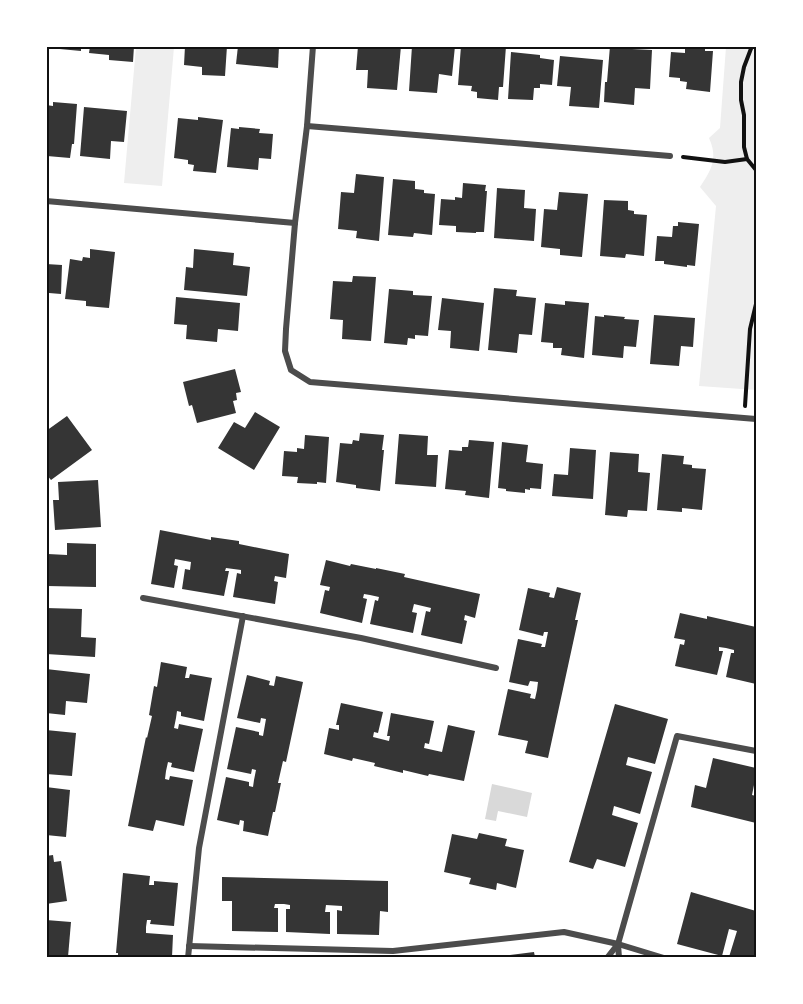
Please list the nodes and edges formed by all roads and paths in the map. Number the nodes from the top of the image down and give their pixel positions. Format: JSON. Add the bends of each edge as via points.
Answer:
{"nodes":[{"id":1,"x":313,"y":46,"type":"edge"},
{"id":2,"x":752,"y":46,"type":"edge"},
{"id":3,"x":307,"y":126,"type":"junction"},
{"id":4,"x":670,"y":156,"type":"joint"},
{"id":5,"x":747,"y":159,"type":"junction"},
{"id":6,"x":756,"y":170,"type":"edge"},
{"id":7,"x":46,"y":201,"type":"edge"},
{"id":8,"x":295,"y":223,"type":"junction"},
{"id":9,"x":756,"y":304,"type":"edge"},
{"id":10,"x":745,"y":418,"type":"junction"},
{"id":11,"x":756,"y":419,"type":"edge"},
{"id":12,"x":143,"y":598,"type":"dead end"},
{"id":13,"x":243,"y":616,"type":"junction"},
{"id":14,"x":496,"y":668,"type":"dead end"},
{"id":15,"x":756,"y":752,"type":"edge"},
{"id":16,"x":618,"y":944,"type":"junction"},
{"id":17,"x":189,"y":946,"type":"junction"},
{"id":18,"x":188,"y":957,"type":"edge"},
{"id":19,"x":607,"y":957,"type":"edge"},
{"id":20,"x":620,"y":957,"type":"edge"},
{"id":21,"x":664,"y":957,"type":"edge"}],
"edges":[{"from":1,"to":3,"type":"street"},
{"from":2,"to":5,"type":"path","via":[[741,82]]},
{"from":3,"to":4,"type":"street"},
{"from":3,"to":8,"type":"street"},
{"from":4,"to":5,"type":"path","via":[[725,162]]},
{"from":5,"to":6,"type":"path"},
{"from":7,"to":8,"type":"street"},
{"from":8,"to":10,"type":"street","via":[[285,351],[291,370],[310,382]]},
{"from":9,"to":10,"type":"path","via":[[750,329]]},
{"from":10,"to":11,"type":"street"},
{"from":12,"to":13,"type":"street"},
{"from":13,"to":14,"type":"street"},
{"from":13,"to":17,"type":"street","via":[[199,848]]},
{"from":15,"to":16,"type":"street","via":[[677,736]]},
{"from":16,"to":17,"type":"street","via":[[564,932],[393,951]]},
{"from":16,"to":19,"type":"street"},
{"from":16,"to":20,"type":"street"},
{"from":16,"to":21,"type":"street"},
{"from":17,"to":18,"type":"street"}]}
